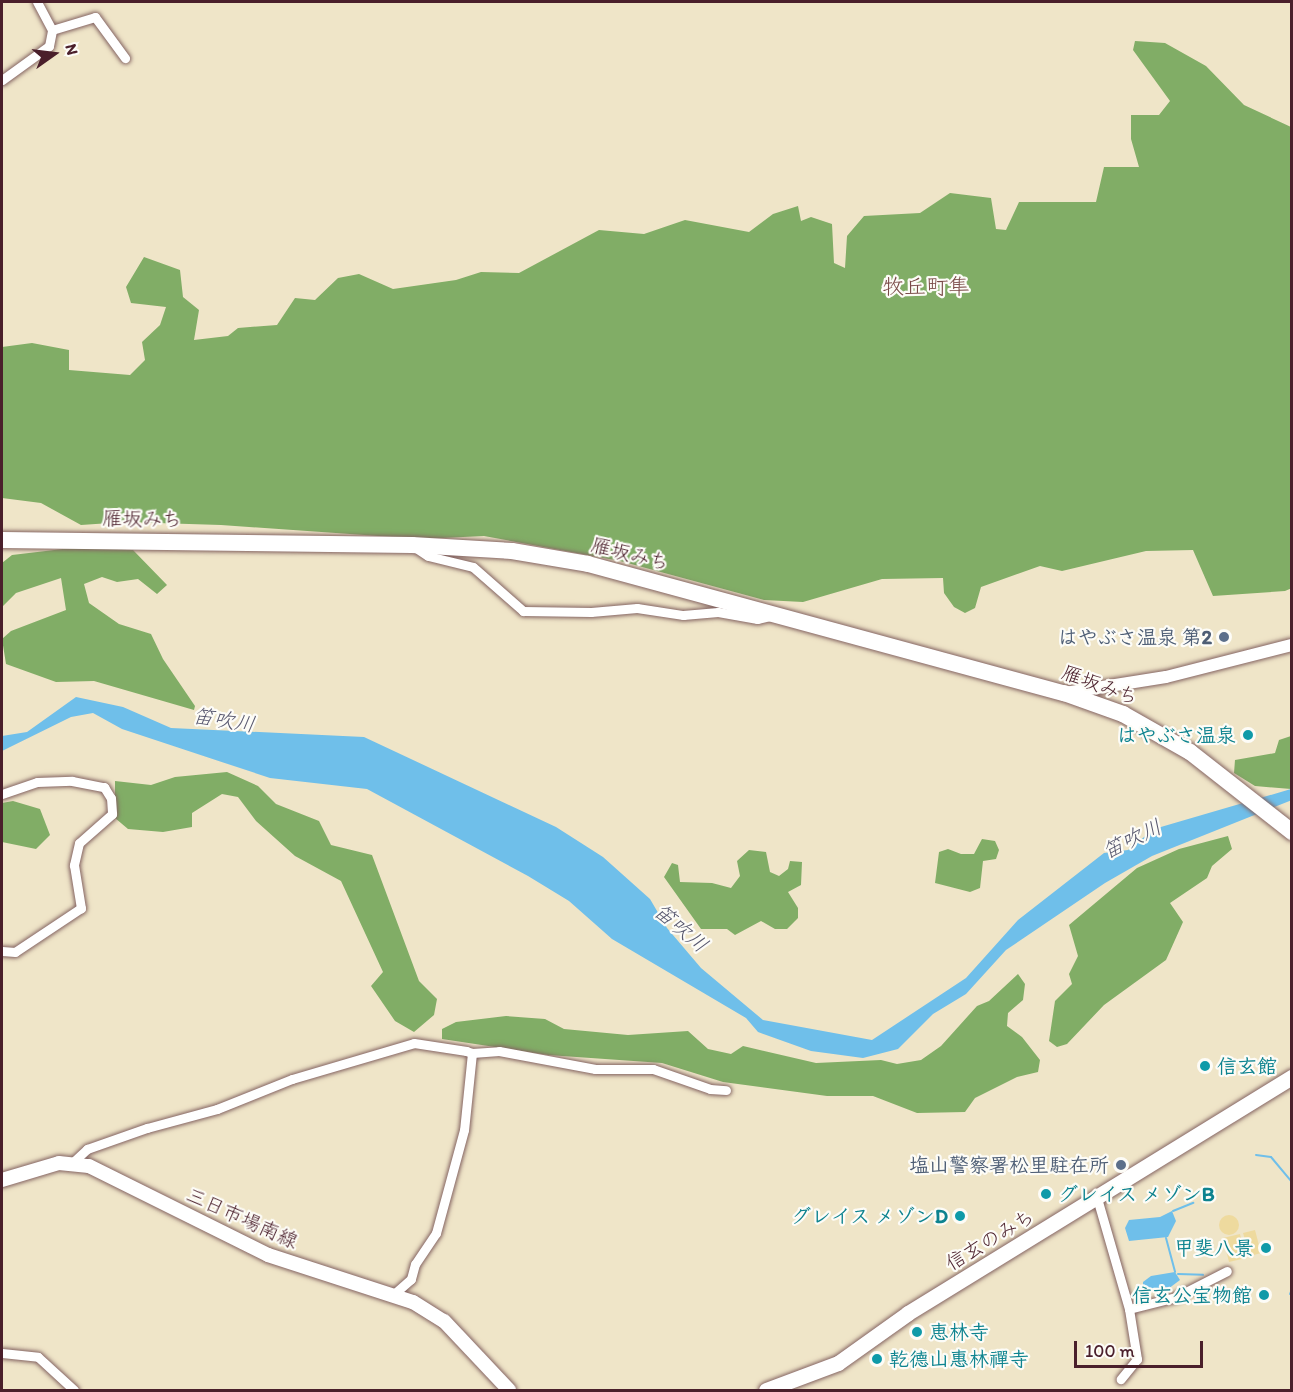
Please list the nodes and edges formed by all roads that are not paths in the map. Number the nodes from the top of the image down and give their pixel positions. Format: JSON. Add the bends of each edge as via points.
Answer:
{"nodes":[{"id":1,"x":37,"y":2,"type":"edge"},
{"id":2,"x":52,"y":30,"type":"junction"},
{"id":3,"x":125,"y":58,"type":"dead end"},
{"id":4,"x":2,"y":80,"type":"edge"},
{"id":5,"x":2,"y":540,"type":"edge"},
{"id":6,"x":412,"y":545,"type":"junction"},
{"id":7,"x":775,"y":615,"type":"junction"},
{"id":8,"x":1292,"y":645,"type":"edge"},
{"id":9,"x":1064,"y":693,"type":"junction"},
{"id":10,"x":2,"y":794,"type":"edge"},
{"id":11,"x":1292,"y":831,"type":"edge"},
{"id":12,"x":2,"y":951,"type":"edge"},
{"id":13,"x":471,"y":1053,"type":"junction"},
{"id":14,"x":1292,"y":1077,"type":"edge"},
{"id":15,"x":726,"y":1090,"type":"dead end"},
{"id":16,"x":72,"y":1163,"type":"junction"},
{"id":17,"x":2,"y":1180,"type":"edge"},
{"id":18,"x":1097,"y":1198,"type":"junction"},
{"id":19,"x":1227,"y":1271,"type":"dead end"},
{"id":20,"x":395,"y":1293,"type":"junction"},
{"id":21,"x":1129,"y":1309,"type":"junction"},
{"id":22,"x":2,"y":1353,"type":"edge"},
{"id":23,"x":1121,"y":1380,"type":"dead end"},
{"id":24,"x":74,"y":1390,"type":"edge"},
{"id":25,"x":509,"y":1390,"type":"edge"},
{"id":26,"x":766,"y":1390,"type":"edge"}],
"edges":[{"from":1,"to":2,"type":"street"},
{"from":2,"to":3,"type":"street","via":[[95,17]]},
{"from":2,"to":4,"type":"street","via":[[49,46]]},
{"from":5,"to":6,"type":"highway","name":"雁坂みち"},
{"from":6,"to":7,"type":"highway","name":"雁坂みち","via":[[512,551],[588,564]]},
{"from":6,"to":7,"type":"street","via":[[428,556],[473,567],[523,611],[637,608],[757,619]]},
{"from":7,"to":9,"type":"highway","name":"雁坂みち"},
{"from":8,"to":9,"type":"street","via":[[1166,677]]},
{"from":9,"to":11,"type":"highway","name":"雁坂みち","via":[[1157,731]]},
{"from":10,"to":12,"type":"street","via":[[37,782],[72,781],[104,787],[111,798],[112,814],[79,843],[74,865],[81,908],[15,952]]},
{"from":13,"to":15,"type":"street","via":[[499,1051],[595,1069],[653,1069],[710,1089]]},
{"from":13,"to":16,"type":"street","via":[[414,1043],[105,1142],[78,1155]]},
{"from":13,"to":20,"type":"street","via":[[464,1130],[436,1233],[415,1264],[411,1279]]},
{"from":14,"to":18,"type":"main road","name":"信玄のみち"},
{"from":16,"to":17,"type":"main road","name":"三日市場南線","via":[[59,1163]]},
{"from":16,"to":20,"type":"main road","name":"三日市場南線","via":[[89,1166],[268,1255]]},
{"from":18,"to":21,"type":"street"},
{"from":18,"to":26,"type":"main road","name":"信玄のみち","via":[[873,1335],[838,1363]]},
{"from":19,"to":21,"type":"street","via":[[1176,1297]]},
{"from":20,"to":25,"type":"main road","name":"三日市場南線","via":[[444,1321]]},
{"from":21,"to":23,"type":"street","via":[[1137,1359]]},
{"from":22,"to":24,"type":"street","via":[[38,1357]]}]}
